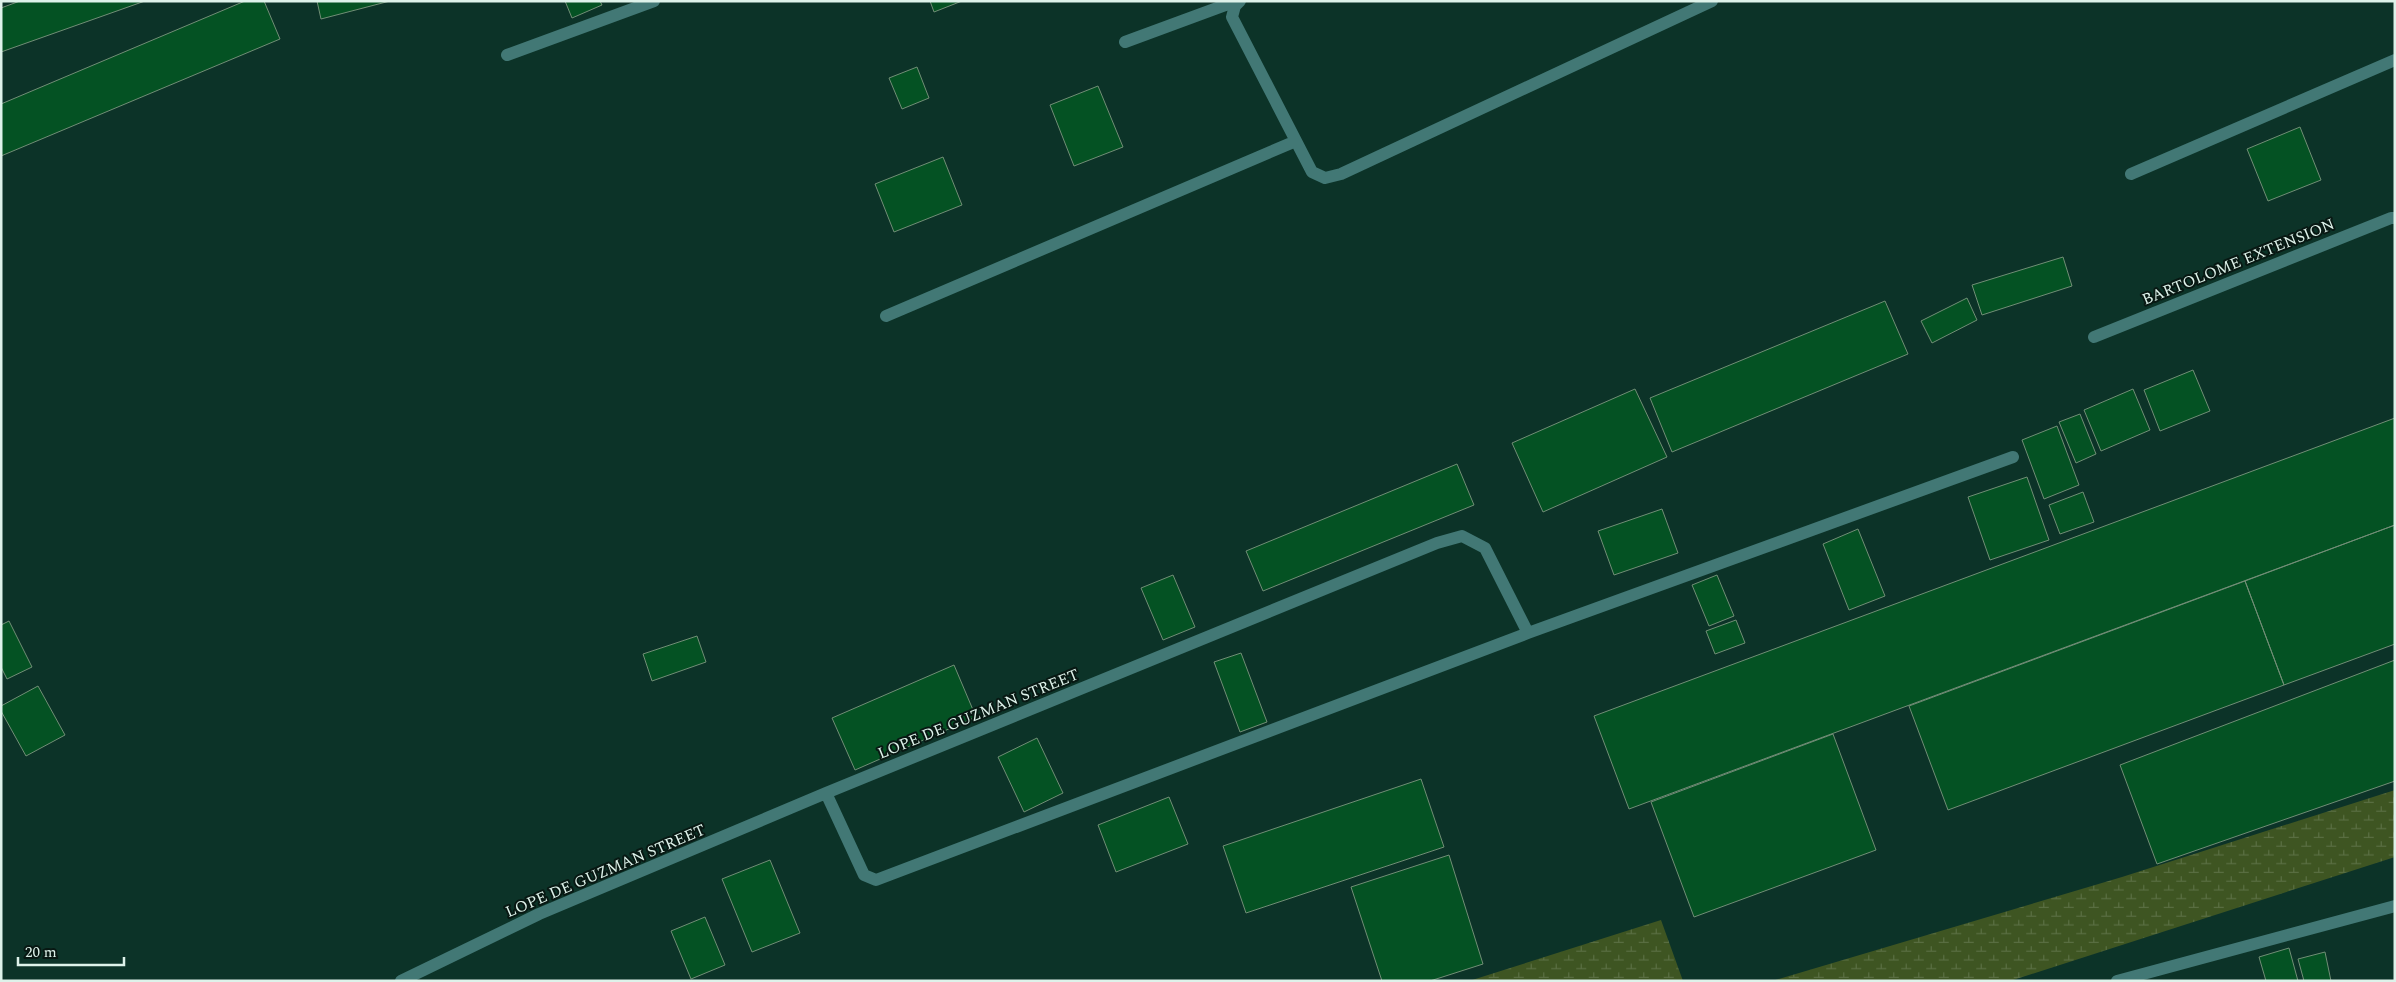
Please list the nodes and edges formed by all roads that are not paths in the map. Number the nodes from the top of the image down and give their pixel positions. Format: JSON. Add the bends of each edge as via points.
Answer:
{"nodes":[{"id":1,"x":654,"y":1,"type":"edge"},
{"id":2,"x":1236,"y":1,"type":"edge"},
{"id":3,"x":1240,"y":1,"type":"edge"},
{"id":4,"x":1712,"y":1,"type":"edge"},
{"id":5,"x":1126,"y":42,"type":"dead end"},
{"id":6,"x":507,"y":55,"type":"dead end"},
{"id":7,"x":2395,"y":60,"type":"edge"},
{"id":8,"x":1296,"y":142,"type":"junction"},
{"id":9,"x":2131,"y":174,"type":"dead end"},
{"id":10,"x":2395,"y":218,"type":"edge"},
{"id":11,"x":886,"y":316,"type":"dead end"},
{"id":12,"x":2094,"y":337,"type":"dead end"},
{"id":13,"x":2013,"y":457,"type":"dead end"},
{"id":14,"x":1528,"y":633,"type":"junction"},
{"id":15,"x":826,"y":794,"type":"junction"},
{"id":16,"x":2395,"y":906,"type":"edge"},
{"id":17,"x":401,"y":981,"type":"edge"},
{"id":18,"x":2117,"y":981,"type":"edge"}],
"edges":[{"from":1,"to":6,"type":"street"},
{"from":2,"to":5,"type":"street"},
{"from":3,"to":8,"type":"street","via":[[1232,17]]},
{"from":4,"to":8,"type":"street","via":[[1341,174],[1325,178],[1312,172]]},
{"from":7,"to":9,"type":"street"},
{"from":8,"to":11,"type":"street"},
{"from":10,"to":12,"type":"street","name":"BARTOLOME EXTENSION"},
{"from":13,"to":14,"type":"street"},
{"from":14,"to":15,"type":"street","via":[[876,880],[864,875]]},
{"from":14,"to":15,"type":"street","name":"LOPE DE GUZMAN STREET","via":[[1485,548],[1462,536],[1437,543]]},
{"from":15,"to":17,"type":"street","name":"LOPE DE GUZMAN STREET","via":[[539,914]]},
{"from":16,"to":18,"type":"street"}]}
